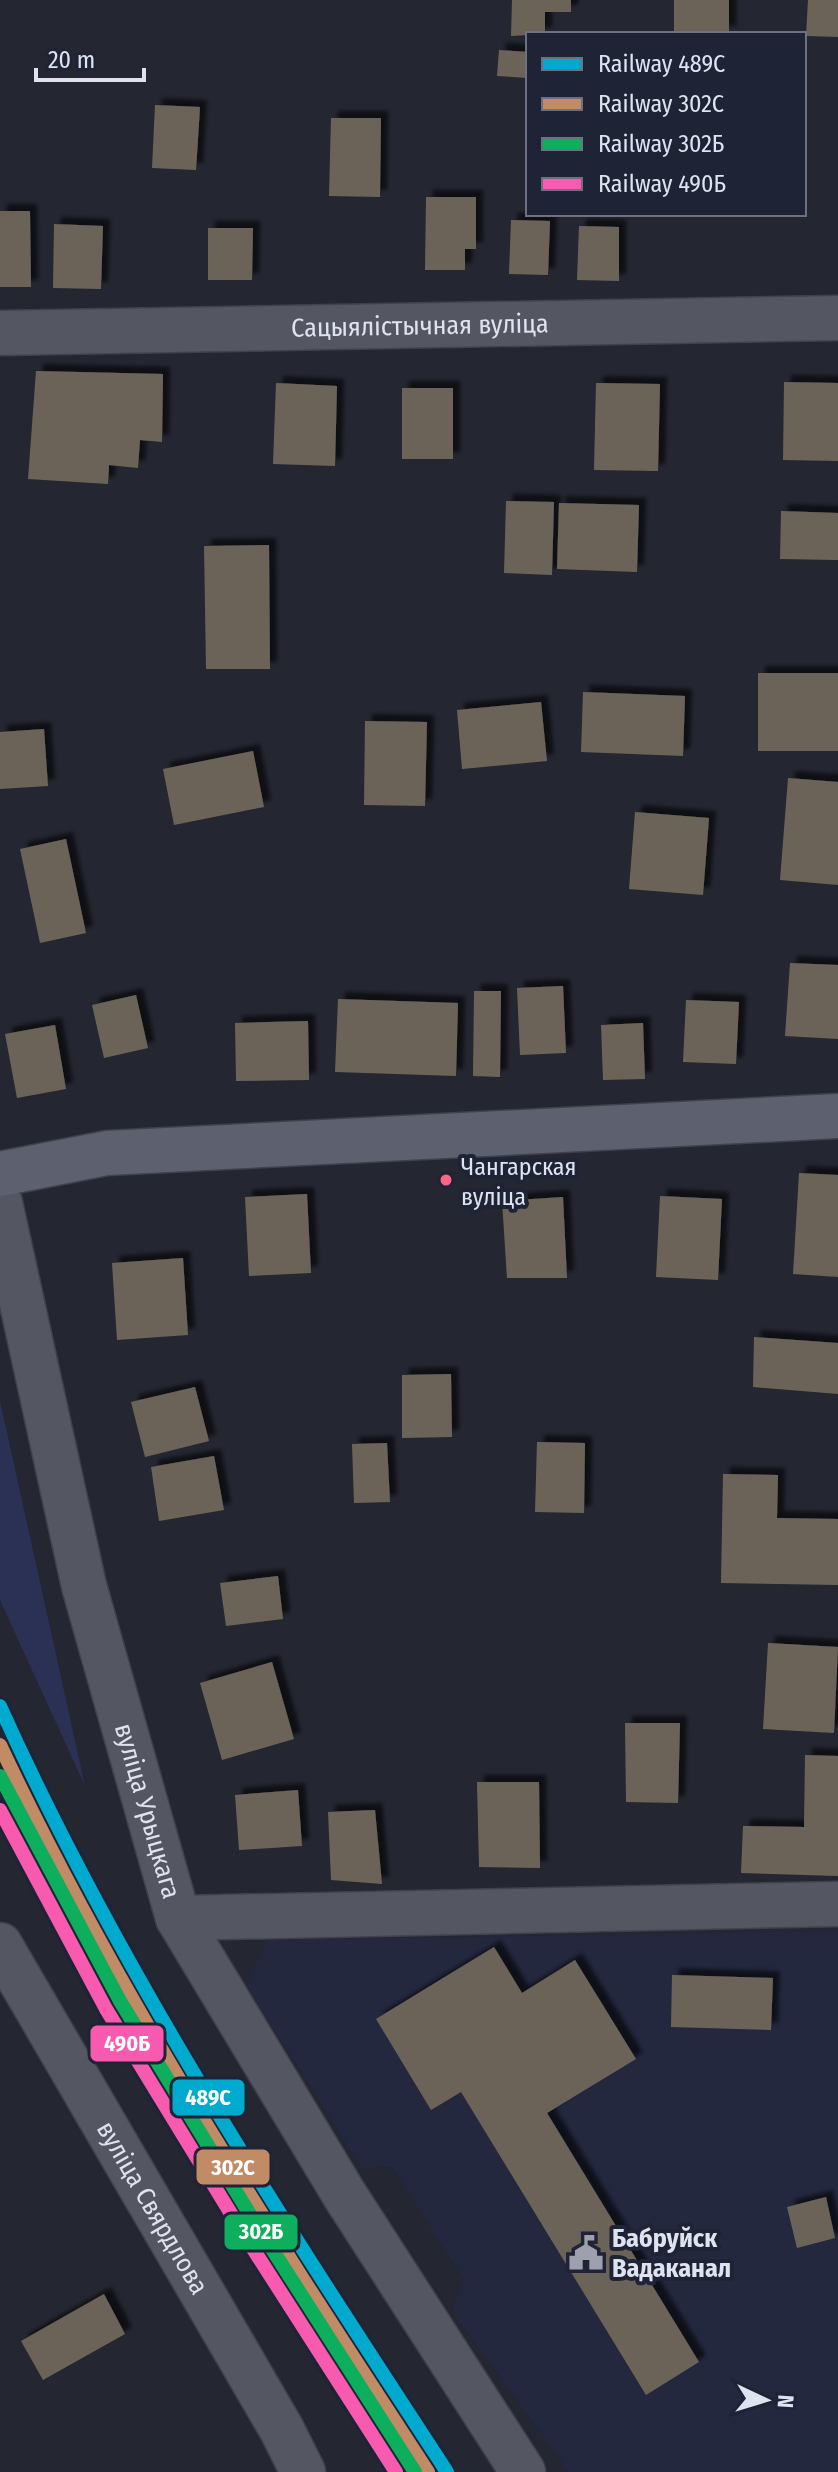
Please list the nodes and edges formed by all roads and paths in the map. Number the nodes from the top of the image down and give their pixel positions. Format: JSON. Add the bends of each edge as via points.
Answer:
{"nodes":[{"id":1,"x":838,"y":318,"type":"edge"},
{"id":2,"x":0,"y":333,"type":"edge"},
{"id":3,"x":838,"y":1116,"type":"edge"},
{"id":4,"x":0,"y":1174,"type":"edge"},
{"id":5,"x":0,"y":1203,"type":"edge"},
{"id":6,"x":838,"y":1904,"type":"edge"},
{"id":7,"x":178,"y":1918,"type":"junction"},
{"id":8,"x":0,"y":1945,"type":"edge"},
{"id":9,"x":303,"y":2472,"type":"edge"},
{"id":10,"x":523,"y":2472,"type":"edge"}],
"edges":[{"from":1,"to":2,"type":"street","name":"Сацыялістычная вуліца"},
{"from":3,"to":4,"type":"main road","via":[[107,1153]]},
{"from":5,"to":7,"type":"street","name":"вуліца Урыцкага","via":[[84,1586]]},
{"from":6,"to":7,"type":"street","name":"вуліца Урыцкага"},
{"from":7,"to":10,"type":"street","via":[[344,2194]]},
{"from":8,"to":9,"type":"street","name":"вуліца Свярдлова"}]}
